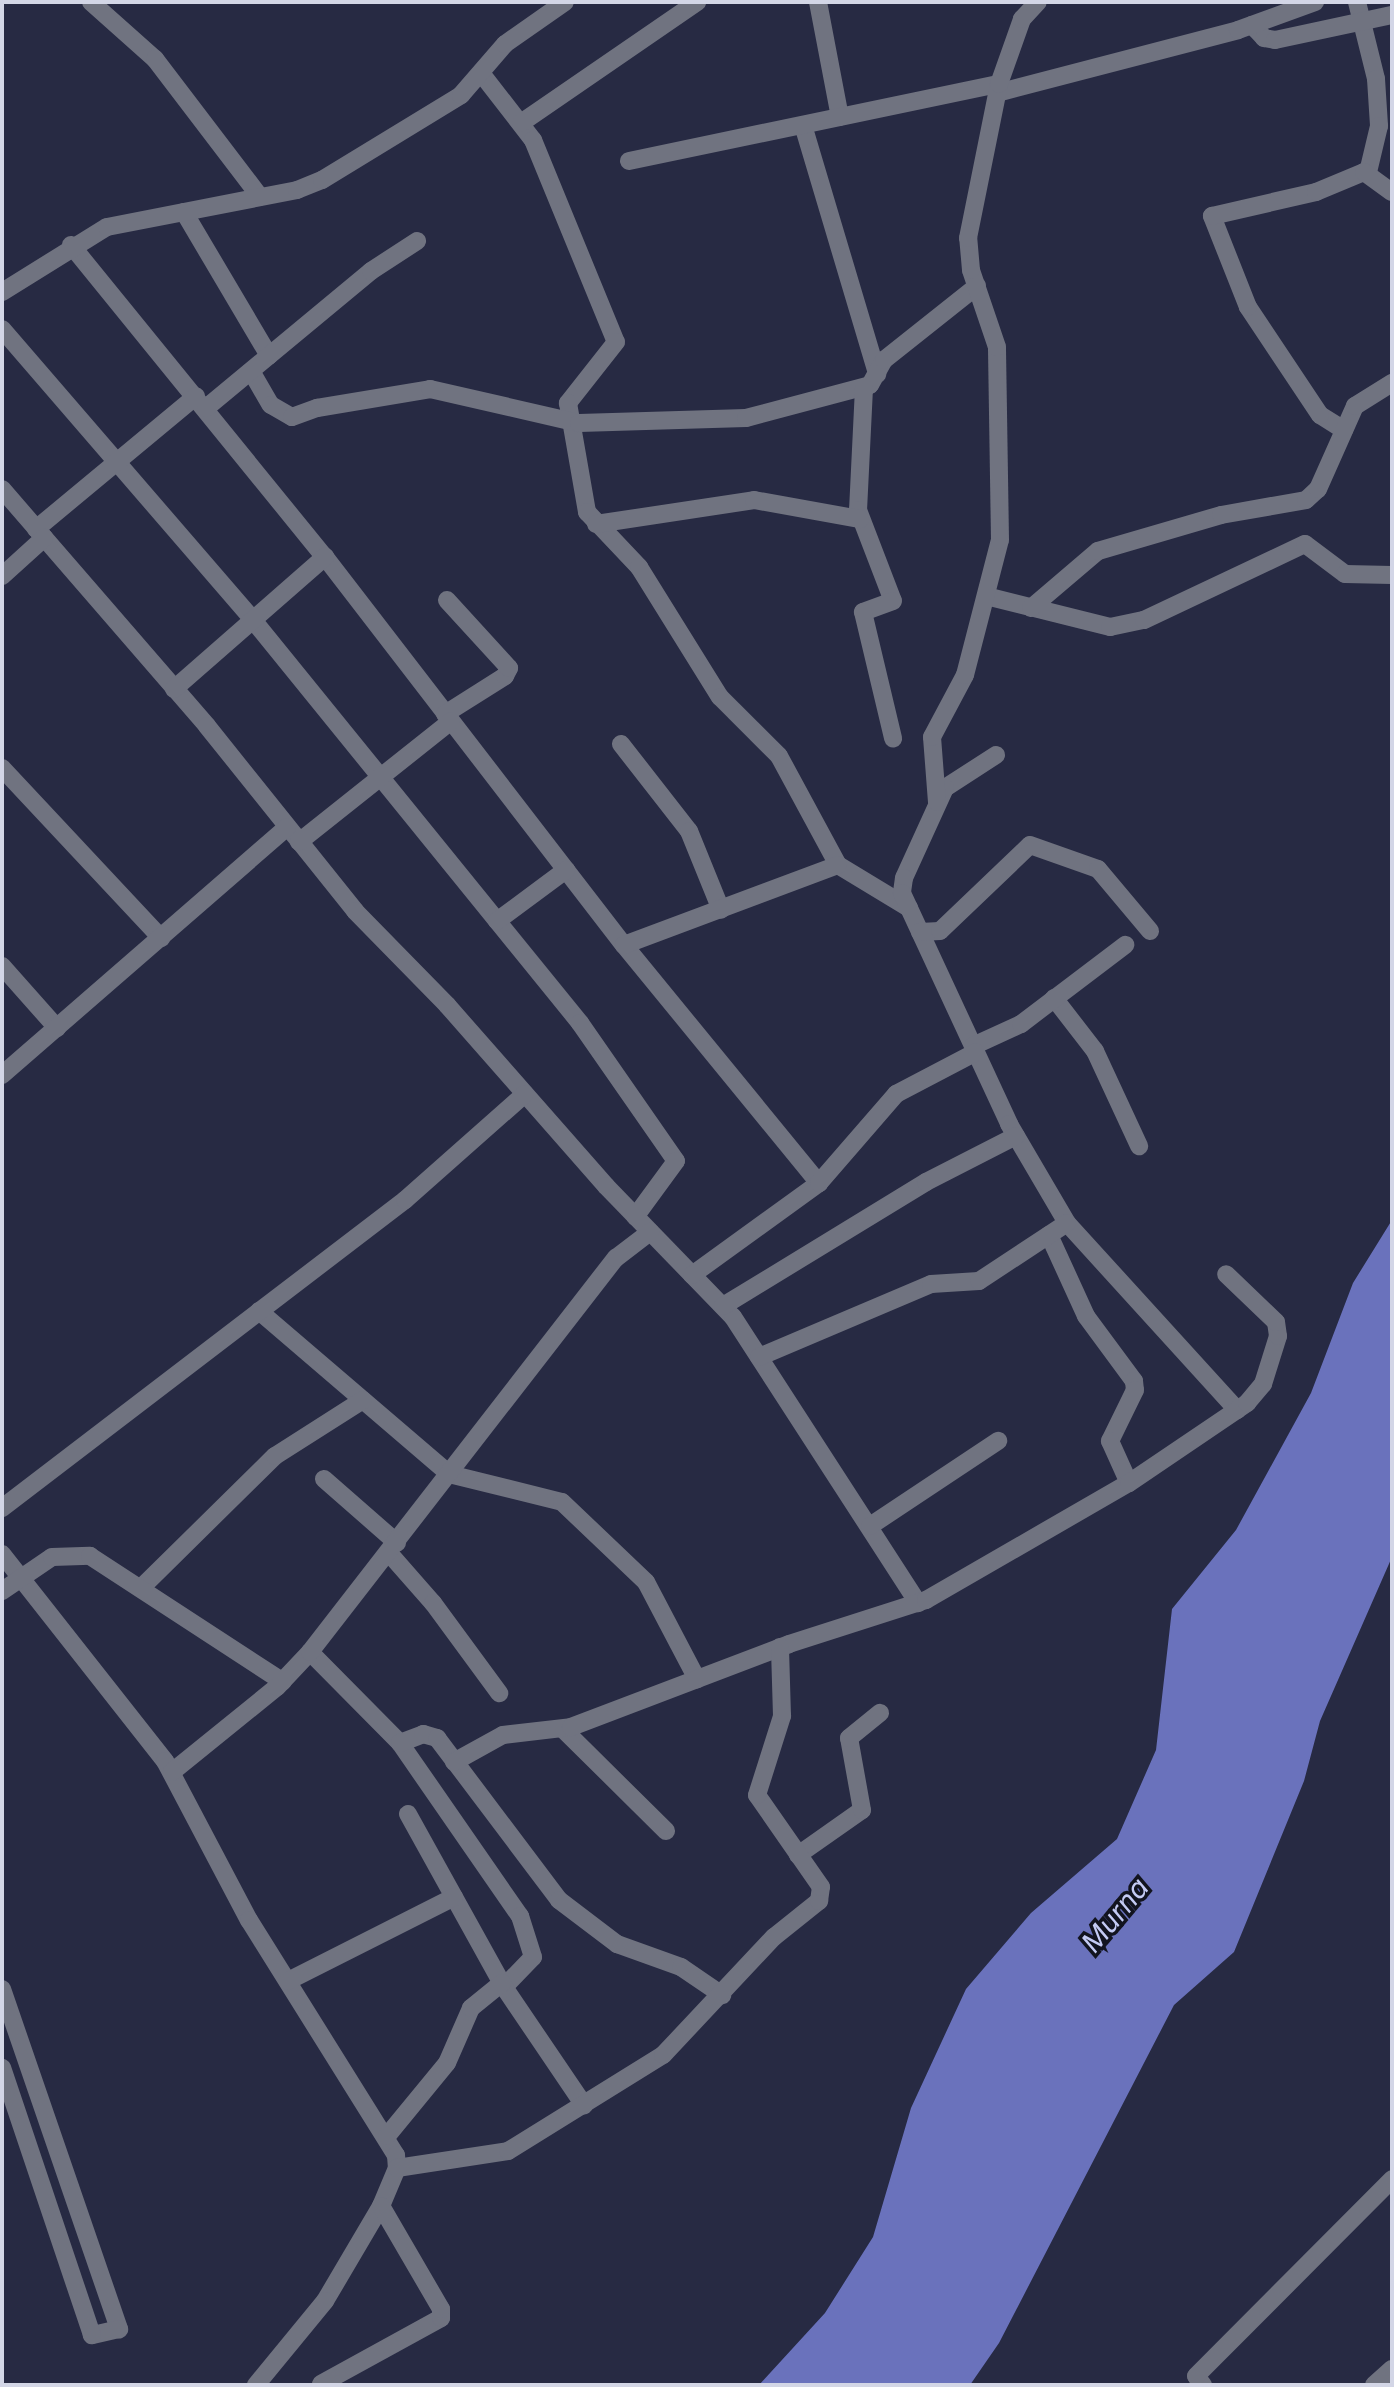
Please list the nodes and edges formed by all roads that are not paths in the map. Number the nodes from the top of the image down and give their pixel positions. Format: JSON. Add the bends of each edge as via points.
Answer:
{"nodes":[{"id":1,"x":91,"y":2,"type":"edge"},
{"id":2,"x":565,"y":2,"type":"edge"},
{"id":3,"x":697,"y":2,"type":"edge"},
{"id":4,"x":818,"y":2,"type":"edge"},
{"id":5,"x":1038,"y":2,"type":"edge"},
{"id":6,"x":1315,"y":2,"type":"edge"},
{"id":7,"x":1357,"y":2,"type":"edge"},
{"id":8,"x":1392,"y":15,"type":"edge"},
{"id":9,"x":1362,"y":22,"type":"junction"},
{"id":10,"x":1252,"y":25,"type":"junction"},
{"id":11,"x":481,"y":73,"type":"junction"},
{"id":12,"x":998,"y":88,"type":"junction"},
{"id":13,"x":840,"y":117,"type":"junction"},
{"id":14,"x":521,"y":123,"type":"junction"},
{"id":15,"x":803,"y":125,"type":"junction"},
{"id":16,"x":629,"y":161,"type":"dead end"},
{"id":17,"x":1368,"y":172,"type":"junction"},
{"id":18,"x":1392,"y":192,"type":"edge"},
{"id":19,"x":260,"y":197,"type":"junction"},
{"id":20,"x":184,"y":212,"type":"junction"},
{"id":21,"x":417,"y":241,"type":"dead end"},
{"id":22,"x":71,"y":245,"type":"junction"},
{"id":23,"x":977,"y":286,"type":"junction"},
{"id":24,"x":2,"y":292,"type":"edge"},
{"id":25,"x":2,"y":329,"type":"edge"},
{"id":26,"x":269,"y":356,"type":"junction"},
{"id":27,"x":251,"y":371,"type":"junction"},
{"id":28,"x":870,"y":381,"type":"junction"},
{"id":29,"x":1392,"y":383,"type":"edge"},
{"id":30,"x":201,"y":402,"type":"junction"},
{"id":31,"x":568,"y":420,"type":"junction"},
{"id":32,"x":1344,"y":430,"type":"junction"},
{"id":33,"x":116,"y":463,"type":"junction"},
{"id":34,"x":2,"y":489,"type":"edge"},
{"id":35,"x":860,"y":519,"type":"junction"},
{"id":36,"x":596,"y":524,"type":"junction"},
{"id":37,"x":40,"y":534,"type":"junction"},
{"id":38,"x":325,"y":557,"type":"junction"},
{"id":39,"x":1392,"y":575,"type":"edge"},
{"id":40,"x":2,"y":576,"type":"edge"},
{"id":41,"x":986,"y":596,"type":"junction"},
{"id":42,"x":447,"y":600,"type":"dead end"},
{"id":43,"x":1031,"y":608,"type":"junction"},
{"id":44,"x":253,"y":620,"type":"junction"},
{"id":45,"x":174,"y":689,"type":"junction"},
{"id":46,"x":448,"y":717,"type":"junction"},
{"id":47,"x":893,"y":738,"type":"dead end"},
{"id":48,"x":621,"y":744,"type":"dead end"},
{"id":49,"x":996,"y":755,"type":"dead end"},
{"id":50,"x":2,"y":768,"type":"edge"},
{"id":51,"x":378,"y":779,"type":"junction"},
{"id":52,"x":937,"y":802,"type":"junction"},
{"id":53,"x":293,"y":835,"type":"junction"},
{"id":54,"x":838,"y":865,"type":"junction"},
{"id":55,"x":566,"y":870,"type":"junction"},
{"id":56,"x":909,"y":908,"type":"junction"},
{"id":57,"x":721,"y":910,"type":"junction"},
{"id":58,"x":497,"y":921,"type":"junction"},
{"id":59,"x":1150,"y":931,"type":"dead end"},
{"id":60,"x":920,"y":932,"type":"junction"},
{"id":61,"x":161,"y":938,"type":"junction"},
{"id":62,"x":624,"y":945,"type":"junction"},
{"id":63,"x":1125,"y":945,"type":"dead end"},
{"id":64,"x":2,"y":966,"type":"edge"},
{"id":65,"x":1054,"y":998,"type":"junction"},
{"id":66,"x":57,"y":1028,"type":"junction"},
{"id":67,"x":974,"y":1049,"type":"junction"},
{"id":68,"x":2,"y":1075,"type":"edge"},
{"id":69,"x":525,"y":1094,"type":"junction"},
{"id":70,"x":1016,"y":1136,"type":"junction"},
{"id":71,"x":1139,"y":1146,"type":"dead end"},
{"id":72,"x":819,"y":1183,"type":"junction"},
{"id":73,"x":635,"y":1217,"type":"junction"},
{"id":74,"x":1067,"y":1223,"type":"junction"},
{"id":75,"x":650,"y":1232,"type":"junction"},
{"id":76,"x":1049,"y":1235,"type":"junction"},
{"id":77,"x":1226,"y":1274,"type":"dead end"},
{"id":78,"x":692,"y":1275,"type":"junction"},
{"id":79,"x":723,"y":1306,"type":"junction"},
{"id":80,"x":259,"y":1311,"type":"junction"},
{"id":81,"x":759,"y":1357,"type":"junction"},
{"id":82,"x":363,"y":1400,"type":"junction"},
{"id":83,"x":1237,"y":1410,"type":"junction"},
{"id":84,"x":998,"y":1441,"type":"dead end"},
{"id":85,"x":449,"y":1474,"type":"junction"},
{"id":86,"x":324,"y":1479,"type":"dead end"},
{"id":87,"x":1129,"y":1483,"type":"junction"},
{"id":88,"x":2,"y":1508,"type":"edge"},
{"id":89,"x":870,"y":1526,"type":"junction"},
{"id":90,"x":393,"y":1548,"type":"junction"},
{"id":91,"x":2,"y":1554,"type":"edge"},
{"id":92,"x":18,"y":1575,"type":"junction"},
{"id":93,"x":141,"y":1588,"type":"junction"},
{"id":94,"x":2,"y":1591,"type":"edge"},
{"id":95,"x":918,"y":1603,"type":"junction"},
{"id":96,"x":780,"y":1647,"type":"junction"},
{"id":97,"x":310,"y":1652,"type":"junction"},
{"id":98,"x":697,"y":1679,"type":"junction"},
{"id":99,"x":283,"y":1682,"type":"junction"},
{"id":100,"x":499,"y":1693,"type":"dead end"},
{"id":101,"x":880,"y":1713,"type":"dead end"},
{"id":102,"x":563,"y":1729,"type":"junction"},
{"id":103,"x":400,"y":1743,"type":"junction"},
{"id":104,"x":454,"y":1762,"type":"junction"},
{"id":105,"x":172,"y":1772,"type":"junction"},
{"id":106,"x":408,"y":1814,"type":"dead end"},
{"id":107,"x":666,"y":1831,"type":"dead end"},
{"id":108,"x":798,"y":1855,"type":"junction"},
{"id":109,"x":454,"y":1897,"type":"junction"},
{"id":110,"x":288,"y":1981,"type":"junction"},
{"id":111,"x":503,"y":1985,"type":"junction"},
{"id":112,"x":2,"y":1989,"type":"edge"},
{"id":113,"x":722,"y":1995,"type":"junction"},
{"id":114,"x":2,"y":2068,"type":"edge"},
{"id":115,"x":584,"y":2105,"type":"junction"},
{"id":116,"x":387,"y":2136,"type":"junction"},
{"id":117,"x":397,"y":2168,"type":"junction"},
{"id":118,"x":1392,"y":2179,"type":"edge"},
{"id":119,"x":381,"y":2206,"type":"junction"},
{"id":120,"x":1392,"y":2369,"type":"edge"},
{"id":121,"x":321,"y":2384,"type":"edge"},
{"id":122,"x":256,"y":2385,"type":"edge"},
{"id":123,"x":1203,"y":2385,"type":"edge"},
{"id":124,"x":1374,"y":2385,"type":"edge"}],
"edges":[{"from":1,"to":19,"type":"street","via":[[155,59]]},
{"from":2,"to":11,"type":"street","via":[[505,44]]},
{"from":3,"to":14,"type":"street"},
{"from":4,"to":13,"type":"street"},
{"from":5,"to":12,"type":"street","via":[[1022,19]]},
{"from":6,"to":10,"type":"street"},
{"from":7,"to":9,"type":"street"},
{"from":8,"to":9,"type":"street"},
{"from":9,"to":10,"type":"street","via":[[1275,40],[1264,38]]},
{"from":9,"to":17,"type":"street","via":[[1376,79],[1379,126]]},
{"from":10,"to":12,"type":"street"},
{"from":11,"to":14,"type":"street"},
{"from":11,"to":19,"type":"street","via":[[461,95],[322,180]]},
{"from":12,"to":13,"type":"street"},
{"from":12,"to":23,"type":"street","via":[[968,238]]},
{"from":13,"to":15,"type":"street"},
{"from":14,"to":31,"type":"street","via":[[533,140],[616,342],[568,403]]},
{"from":15,"to":16,"type":"street"},
{"from":15,"to":28,"type":"street"},
{"from":17,"to":18,"type":"street"},
{"from":17,"to":32,"type":"street","via":[[1316,192],[1217,213],[1211,223],[1255,320],[1320,415]]},
{"from":19,"to":20,"type":"street"},
{"from":20,"to":22,"type":"street","via":[[107,227]]},
{"from":20,"to":26,"type":"street"},
{"from":21,"to":26,"type":"street","via":[[378,266]]},
{"from":22,"to":24,"type":"street"},
{"from":22,"to":30,"type":"street"},
{"from":23,"to":28,"type":"street","via":[[884,360]]},
{"from":23,"to":41,"type":"street","via":[[997,347],[1000,540]]},
{"from":25,"to":33,"type":"street"},
{"from":26,"to":27,"type":"street"},
{"from":27,"to":30,"type":"street"},
{"from":27,"to":31,"type":"street","via":[[271,405],[292,417],[430,389]]},
{"from":28,"to":31,"type":"street","via":[[746,418]]},
{"from":28,"to":35,"type":"street"},
{"from":29,"to":32,"type":"street","via":[[1355,406]]},
{"from":30,"to":33,"type":"street"},
{"from":30,"to":38,"type":"street"},
{"from":31,"to":36,"type":"street","via":[[583,504]]},
{"from":32,"to":43,"type":"street","via":[[1318,489],[1306,500],[1221,515],[1098,551],[1081,560]]},
{"from":33,"to":37,"type":"street"},
{"from":33,"to":44,"type":"street"},
{"from":34,"to":37,"type":"street"},
{"from":35,"to":36,"type":"street","via":[[754,500]]},
{"from":35,"to":47,"type":"street","via":[[893,601],[863,612]]},
{"from":36,"to":54,"type":"street","via":[[639,567],[720,697],[779,756]]},
{"from":37,"to":40,"type":"street"},
{"from":37,"to":45,"type":"street"},
{"from":38,"to":44,"type":"street"},
{"from":38,"to":46,"type":"street"},
{"from":39,"to":43,"type":"street","via":[[1345,574],[1305,544],[1127,626],[1095,625]]},
{"from":41,"to":43,"type":"street"},
{"from":41,"to":52,"type":"street","via":[[963,679],[932,737]]},
{"from":42,"to":46,"type":"street","via":[[509,668]]},
{"from":44,"to":45,"type":"street"},
{"from":44,"to":51,"type":"street"},
{"from":45,"to":53,"type":"street"},
{"from":46,"to":51,"type":"street"},
{"from":46,"to":55,"type":"street"},
{"from":48,"to":57,"type":"street","via":[[689,831]]},
{"from":49,"to":52,"type":"street","via":[[951,782]]},
{"from":50,"to":61,"type":"street"},
{"from":51,"to":53,"type":"street"},
{"from":51,"to":58,"type":"street"},
{"from":52,"to":56,"type":"street","via":[[904,878],[902,893]]},
{"from":53,"to":61,"type":"street"},
{"from":53,"to":69,"type":"street","via":[[355,911]]},
{"from":54,"to":56,"type":"street"},
{"from":54,"to":57,"type":"street"},
{"from":55,"to":58,"type":"street"},
{"from":55,"to":62,"type":"street"},
{"from":56,"to":60,"type":"street"},
{"from":57,"to":62,"type":"street"},
{"from":58,"to":73,"type":"street","via":[[580,1023],[676,1161]]},
{"from":59,"to":60,"type":"street","via":[[1098,869],[1030,845],[940,931]]},
{"from":60,"to":67,"type":"street"},
{"from":61,"to":66,"type":"street"},
{"from":62,"to":72,"type":"street"},
{"from":63,"to":65,"type":"street"},
{"from":64,"to":66,"type":"street"},
{"from":65,"to":67,"type":"street","via":[[1021,1024]]},
{"from":65,"to":71,"type":"street","via":[[1095,1051]]},
{"from":66,"to":68,"type":"street"},
{"from":67,"to":70,"type":"street"},
{"from":67,"to":72,"type":"street","via":[[896,1094]]},
{"from":69,"to":73,"type":"street"},
{"from":69,"to":80,"type":"street","via":[[405,1200]]},
{"from":70,"to":74,"type":"street"},
{"from":70,"to":79,"type":"street","via":[[926,1182]]},
{"from":72,"to":78,"type":"street"},
{"from":73,"to":75,"type":"street"},
{"from":74,"to":76,"type":"street"},
{"from":74,"to":83,"type":"street"},
{"from":75,"to":78,"type":"street"},
{"from":75,"to":85,"type":"street","via":[[616,1258]]},
{"from":76,"to":81,"type":"street","via":[[979,1281],[931,1284]]},
{"from":76,"to":87,"type":"street","via":[[1086,1316],[1135,1386],[1110,1441]]},
{"from":77,"to":83,"type":"street","via":[[1272,1314],[1278,1328],[1263,1384]]},
{"from":78,"to":79,"type":"street"},
{"from":79,"to":81,"type":"street"},
{"from":80,"to":82,"type":"street"},
{"from":80,"to":88,"type":"street"},
{"from":81,"to":89,"type":"street"},
{"from":82,"to":85,"type":"street"},
{"from":82,"to":93,"type":"street","via":[[267,1462]]},
{"from":83,"to":87,"type":"street"},
{"from":84,"to":89,"type":"street"},
{"from":85,"to":90,"type":"street"},
{"from":85,"to":98,"type":"street","via":[[562,1502],[646,1582]]},
{"from":86,"to":90,"type":"street"},
{"from":87,"to":95,"type":"street"},
{"from":89,"to":95,"type":"street"},
{"from":90,"to":97,"type":"street"},
{"from":90,"to":100,"type":"street"},
{"from":91,"to":92,"type":"street"},
{"from":92,"to":93,"type":"street","via":[[52,1557],[78,1553]]},
{"from":92,"to":94,"type":"street"},
{"from":92,"to":105,"type":"street"},
{"from":93,"to":99,"type":"street"},
{"from":95,"to":96,"type":"street"},
{"from":96,"to":98,"type":"street"},
{"from":96,"to":108,"type":"street","via":[[782,1716],[757,1795]]},
{"from":97,"to":99,"type":"street"},
{"from":97,"to":103,"type":"street"},
{"from":98,"to":102,"type":"street"},
{"from":99,"to":105,"type":"street"},
{"from":101,"to":108,"type":"street","via":[[849,1738],[862,1810]]},
{"from":102,"to":104,"type":"street","via":[[503,1735]]},
{"from":102,"to":107,"type":"street"},
{"from":103,"to":104,"type":"street","via":[[428,1734]]},
{"from":103,"to":111,"type":"street","via":[[524,1925],[533,1957]]},
{"from":104,"to":113,"type":"street","via":[[559,1900],[617,1944],[681,1967]]},
{"from":105,"to":110,"type":"street","via":[[244,1911]]},
{"from":106,"to":109,"type":"street"},
{"from":108,"to":113,"type":"street","via":[[821,1887],[822,1897],[774,1937]]},
{"from":109,"to":110,"type":"street"},
{"from":109,"to":111,"type":"street"},
{"from":110,"to":116,"type":"street"},
{"from":111,"to":115,"type":"street"},
{"from":111,"to":116,"type":"street","via":[[471,2008],[447,2063]]},
{"from":112,"to":114,"type":"street","via":[[119,2329],[92,2335]]},
{"from":113,"to":115,"type":"street","via":[[673,2047]]},
{"from":115,"to":117,"type":"street","via":[[508,2151]]},
{"from":116,"to":117,"type":"street"},
{"from":117,"to":119,"type":"street"},
{"from":118,"to":123,"type":"street","via":[[1196,2376]]},
{"from":119,"to":121,"type":"street","via":[[441,2309],[441,2318]]},
{"from":119,"to":122,"type":"street","via":[[325,2301]]},
{"from":120,"to":124,"type":"street"}]}
